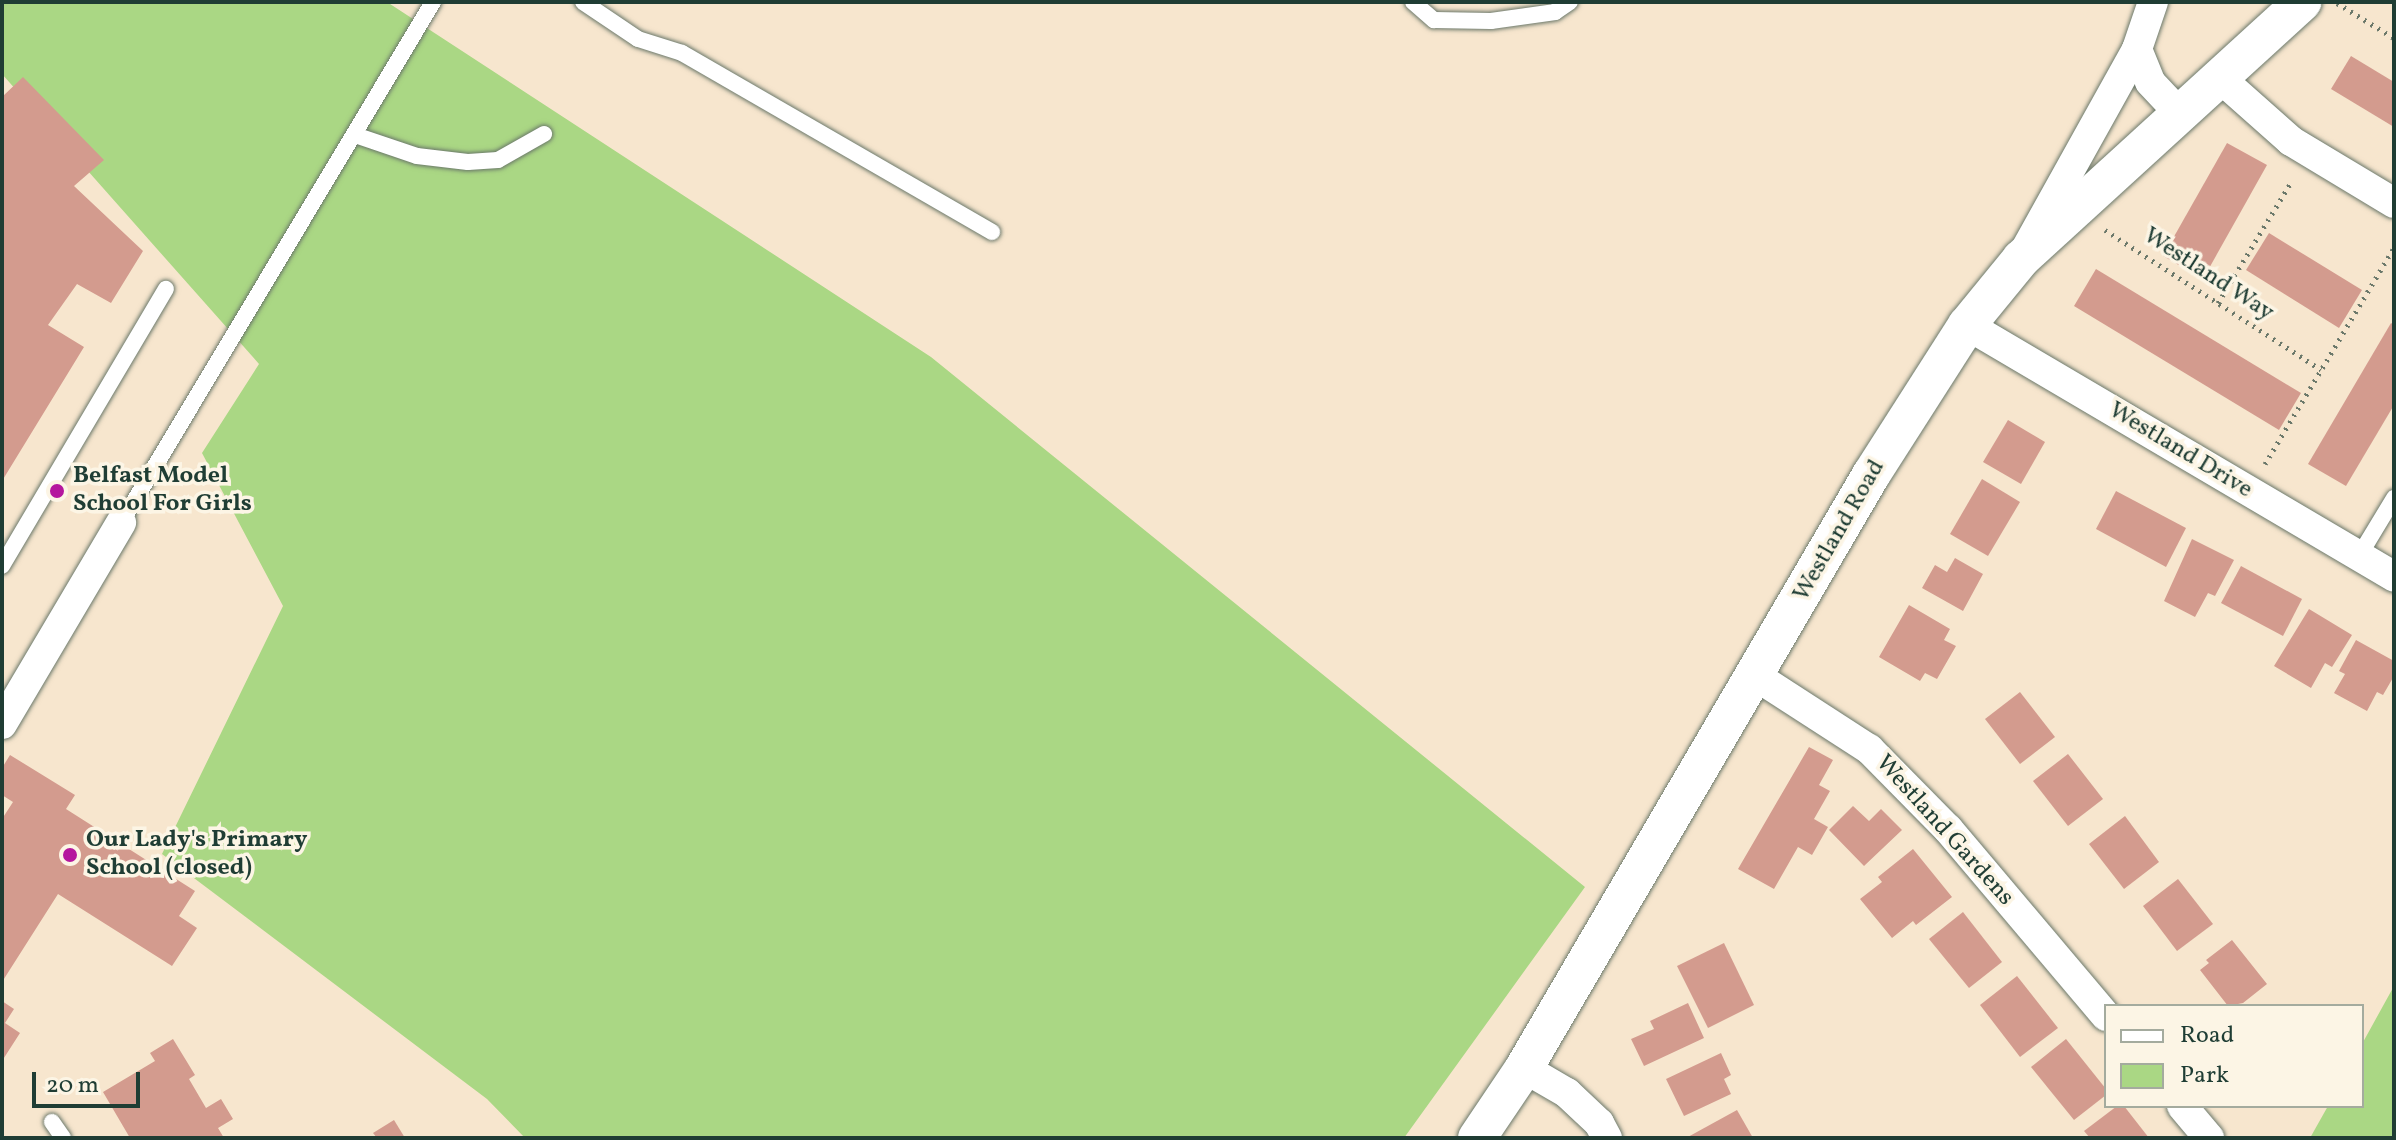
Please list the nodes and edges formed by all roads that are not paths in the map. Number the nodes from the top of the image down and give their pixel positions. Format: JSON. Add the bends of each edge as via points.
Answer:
{"nodes":[{"id":1,"x":433,"y":2,"type":"edge"},
{"id":2,"x":583,"y":2,"type":"edge"},
{"id":3,"x":1413,"y":2,"type":"edge"},
{"id":4,"x":1570,"y":2,"type":"edge"},
{"id":5,"x":2153,"y":2,"type":"edge"},
{"id":6,"x":2302,"y":2,"type":"edge"},
{"id":7,"x":2137,"y":49,"type":"junction"},
{"id":8,"x":2220,"y":78,"type":"junction"},
{"id":9,"x":2180,"y":114,"type":"junction"},
{"id":10,"x":544,"y":134,"type":"dead end"},
{"id":11,"x":355,"y":135,"type":"junction"},
{"id":12,"x":2394,"y":203,"type":"edge"},
{"id":13,"x":992,"y":232,"type":"dead end"},
{"id":14,"x":2021,"y":259,"type":"junction"},
{"id":15,"x":166,"y":289,"type":"dead end"},
{"id":16,"x":1967,"y":325,"type":"junction"},
{"id":17,"x":2394,"y":498,"type":"edge"},
{"id":18,"x":121,"y":523,"type":"joint"},
{"id":19,"x":2359,"y":556,"type":"junction"},
{"id":20,"x":2,"y":566,"type":"edge"},
{"id":21,"x":2394,"y":577,"type":"edge"},
{"id":22,"x":1756,"y":676,"type":"junction"},
{"id":23,"x":2,"y":724,"type":"edge"},
{"id":24,"x":2104,"y":1014,"type":"edge"},
{"id":25,"x":1524,"y":1068,"type":"junction"},
{"id":26,"x":2184,"y":1108,"type":"edge"},
{"id":27,"x":52,"y":1122,"type":"dead end"},
{"id":28,"x":63,"y":1138,"type":"edge"},
{"id":29,"x":1477,"y":1138,"type":"edge"},
{"id":30,"x":1607,"y":1138,"type":"edge"},
{"id":31,"x":2209,"y":1138,"type":"edge"}],
"edges":[{"from":1,"to":11,"type":"lane"},
{"from":2,"to":13,"type":"lane","via":[[638,39],[682,53]]},
{"from":3,"to":4,"type":"lane","via":[[1434,20],[1491,21],[1555,12]]},
{"from":5,"to":7,"type":"street"},
{"from":6,"to":8,"type":"street","name":"Westland Road"},
{"from":7,"to":9,"type":"street","via":[[2150,82]]},
{"from":7,"to":14,"type":"street"},
{"from":8,"to":9,"type":"street","name":"Westland Road"},
{"from":8,"to":12,"type":"street","via":[[2291,141]]},
{"from":9,"to":14,"type":"street","name":"Westland Road"},
{"from":10,"to":11,"type":"lane","via":[[498,160],[468,162],[417,156]]},
{"from":11,"to":18,"type":"lane"},
{"from":14,"to":16,"type":"street","name":"Westland Road"},
{"from":15,"to":20,"type":"lane"},
{"from":16,"to":19,"type":"street","name":"Westland Drive"},
{"from":16,"to":22,"type":"street","name":"Westland Road","via":[[1871,475]]},
{"from":17,"to":19,"type":"lane"},
{"from":18,"to":23,"type":"street"},
{"from":19,"to":21,"type":"street","name":"Westland Drive"},
{"from":22,"to":24,"type":"street","name":"Westland Gardens","via":[[1869,749],[1948,829]]},
{"from":22,"to":25,"type":"street","name":"Westland Road"},
{"from":25,"to":29,"type":"street","name":"Westland Road"},
{"from":25,"to":30,"type":"street","via":[[1567,1093]]},
{"from":26,"to":31,"type":"street"},
{"from":27,"to":28,"type":"lane"}]}
